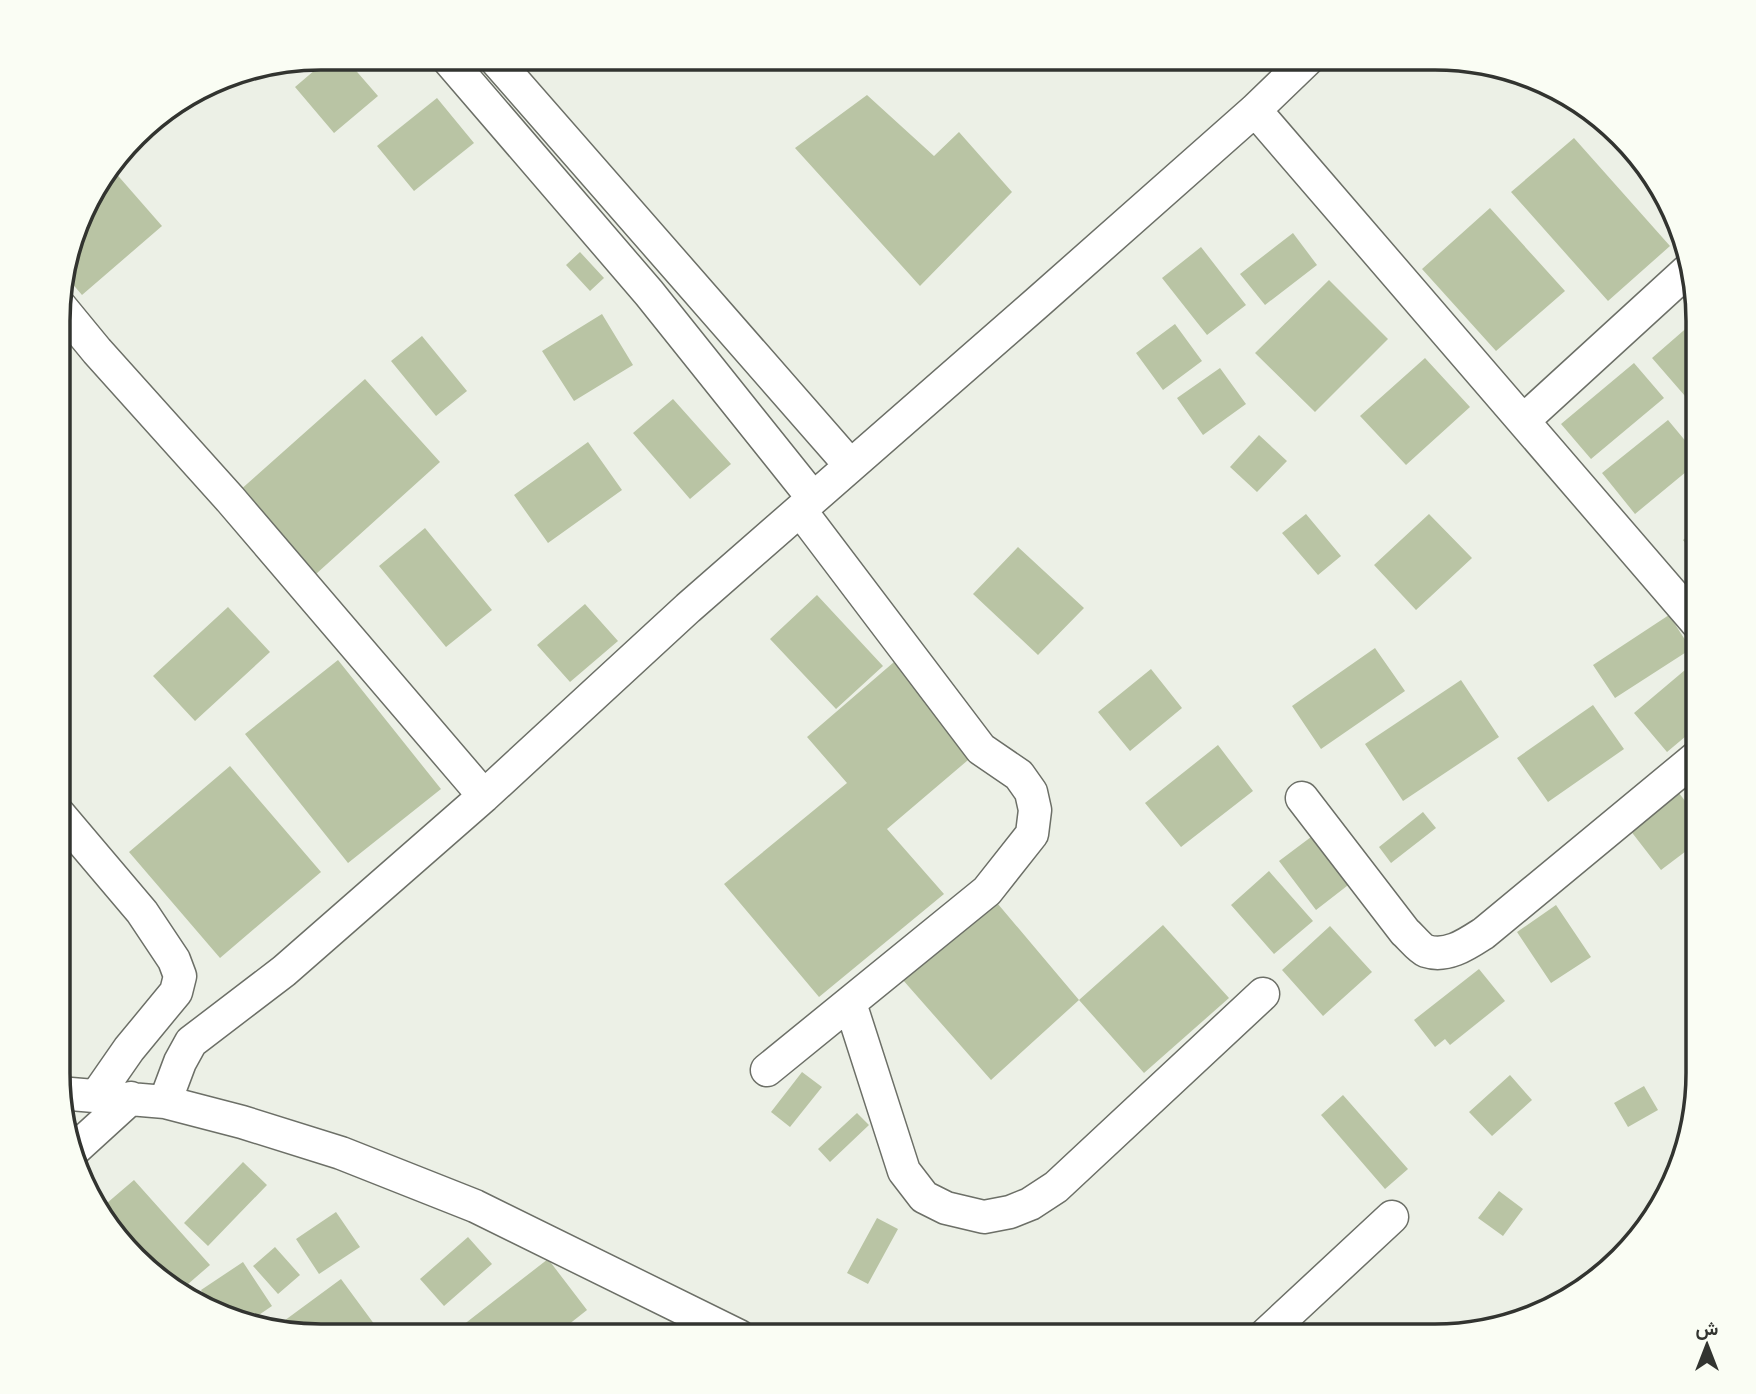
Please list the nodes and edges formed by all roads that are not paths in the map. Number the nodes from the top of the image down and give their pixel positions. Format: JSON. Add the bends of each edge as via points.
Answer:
{"nodes":[{"id":1,"x":457,"y":70,"type":"edge"},
{"id":2,"x":504,"y":70,"type":"edge"},
{"id":3,"x":1297,"y":70,"type":"edge"},
{"id":4,"x":1255,"y":110,"type":"junction"},
{"id":5,"x":1682,"y":276,"type":"edge"},
{"id":6,"x":70,"y":318,"type":"edge"},
{"id":7,"x":1523,"y":421,"type":"junction"},
{"id":8,"x":850,"y":465,"type":"junction"},
{"id":9,"x":806,"y":504,"type":"junction"},
{"id":10,"x":1686,"y":610,"type":"edge"},
{"id":11,"x":1686,"y":766,"type":"edge"},
{"id":12,"x":484,"y":796,"type":"junction"},
{"id":13,"x":1302,"y":798,"type":"dead end"},
{"id":14,"x":70,"y":827,"type":"edge"},
{"id":15,"x":1263,"y":994,"type":"dead end"},
{"id":16,"x":850,"y":1003,"type":"junction"},
{"id":17,"x":767,"y":1070,"type":"dead end"},
{"id":18,"x":71,"y":1094,"type":"edge"},
{"id":19,"x":97,"y":1095,"type":"junction"},
{"id":20,"x":131,"y":1098,"type":"junction"},
{"id":21,"x":165,"y":1102,"type":"junction"},
{"id":22,"x":81,"y":1144,"type":"edge"},
{"id":23,"x":1392,"y":1217,"type":"dead end"},
{"id":24,"x":715,"y":1324,"type":"edge"},
{"id":25,"x":1277,"y":1324,"type":"edge"}],
"edges":[{"from":1,"to":9,"type":"street","via":[[649,293]]},
{"from":2,"to":8,"type":"street"},
{"from":3,"to":4,"type":"street"},
{"from":4,"to":7,"type":"street"},
{"from":4,"to":8,"type":"street"},
{"from":5,"to":7,"type":"street"},
{"from":6,"to":12,"type":"street"},
{"from":7,"to":10,"type":"street"},
{"from":8,"to":9,"type":"street"},
{"from":9,"to":12,"type":"street"},
{"from":9,"to":16,"type":"street","via":[[981,749],[1019,775],[1031,792],[1035,810],[1032,834],[986,891]]},
{"from":11,"to":13,"type":"street","via":[[1484,933],[1442,952],[1424,951],[1405,932]]},
{"from":12,"to":21,"type":"street","via":[[284,971],[191,1042]]},
{"from":14,"to":19,"type":"street","via":[[142,912],[180,976],[176,992]]},
{"from":15,"to":16,"type":"street","via":[[1056,1187],[1030,1204],[984,1217],[924,1197],[904,1171]]},
{"from":16,"to":17,"type":"street"},
{"from":18,"to":19,"type":"street"},
{"from":19,"to":20,"type":"street"},
{"from":20,"to":21,"type":"street"},
{"from":20,"to":22,"type":"street"},
{"from":21,"to":24,"type":"street","via":[[341,1153],[475,1206]]},
{"from":23,"to":25,"type":"street"}]}
